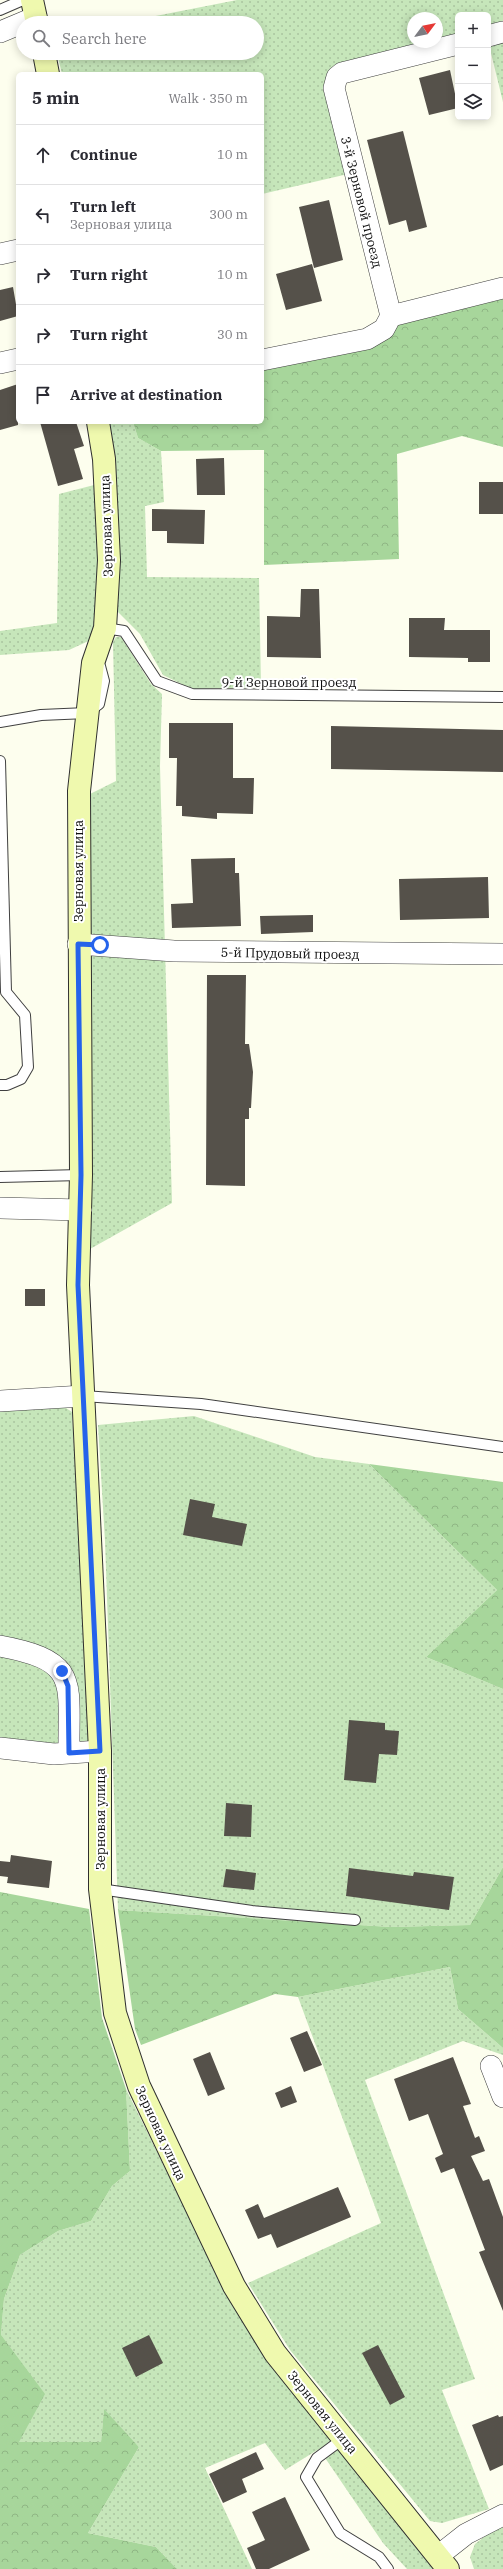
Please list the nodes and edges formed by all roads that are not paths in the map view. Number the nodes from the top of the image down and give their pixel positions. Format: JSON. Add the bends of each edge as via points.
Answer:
{"nodes":[{"id":1,"x":0,"y":10,"type":"edge"},
{"id":2,"x":32,"y":10,"type":"edge"},
{"id":3,"x":23,"y":16,"type":"edge"},
{"id":4,"x":16,"y":21,"type":"edge"},
{"id":5,"x":0,"y":32,"type":"edge"},
{"id":6,"x":503,"y":32,"type":"edge"},
{"id":7,"x":491,"y":35,"type":"edge"},
{"id":8,"x":455,"y":45,"type":"edge"},
{"id":9,"x":45,"y":60,"type":"edge"},
{"id":10,"x":48,"y":72,"type":"edge"},
{"id":11,"x":16,"y":250,"type":"edge"},
{"id":12,"x":0,"y":254,"type":"edge"},
{"id":13,"x":503,"y":288,"type":"edge"},
{"id":14,"x":391,"y":316,"type":"junction"},
{"id":15,"x":16,"y":359,"type":"edge"},
{"id":16,"x":264,"y":360,"type":"edge"},
{"id":17,"x":0,"y":363,"type":"edge"},
{"id":18,"x":98,"y":424,"type":"edge"},
{"id":19,"x":105,"y":628,"type":"junction"},
{"id":20,"x":503,"y":697,"type":"edge"},
{"id":21,"x":87,"y":713,"type":"junction"},
{"id":22,"x":0,"y":722,"type":"edge"},
{"id":23,"x":0,"y":761,"type":"edge"},
{"id":24,"x":78,"y":944,"type":"junction"},
{"id":25,"x":503,"y":954,"type":"edge"},
{"id":26,"x":3,"y":964,"type":"edge"},
{"id":27,"x":0,"y":1085,"type":"edge"},
{"id":28,"x":81,"y":1175,"type":"junction"},
{"id":29,"x":0,"y":1177,"type":"edge"},
{"id":30,"x":0,"y":1208,"type":"edge"},
{"id":31,"x":81,"y":1210,"type":"junction"},
{"id":32,"x":83,"y":1396,"type":"junction"},
{"id":33,"x":0,"y":1401,"type":"edge"},
{"id":34,"x":503,"y":1448,"type":"edge"},
{"id":35,"x":0,"y":1646,"type":"edge"},
{"id":36,"x":0,"y":1748,"type":"edge"},
{"id":37,"x":100,"y":1751,"type":"junction"},
{"id":38,"x":69,"y":1753,"type":"junction"},
{"id":39,"x":100,"y":1889,"type":"junction"},
{"id":40,"x":356,"y":1920,"type":"dead end"},
{"id":41,"x":491,"y":2066,"type":"dead end"},
{"id":42,"x":503,"y":2098,"type":"edge"},
{"id":43,"x":344,"y":2438,"type":"junction"},
{"id":44,"x":503,"y":2515,"type":"edge"},
{"id":45,"x":443,"y":2562,"type":"edge"},
{"id":46,"x":388,"y":2569,"type":"edge"}],
"edges":[{"from":1,"to":2,"type":"lane"},
{"from":2,"to":3,"type":"street"},
{"from":4,"to":5,"type":"street"},
{"from":6,"to":7,"type":"street"},
{"from":8,"to":14,"type":"street","name":"3-й Зерновой проезд","via":[[342,73],[336,77],[334,88]]},
{"from":9,"to":10,"type":"street"},
{"from":11,"to":12,"type":"street"},
{"from":13,"to":14,"type":"street"},
{"from":14,"to":16,"type":"street","via":[[384,329],[367,338]]},
{"from":15,"to":17,"type":"street"},
{"from":18,"to":19,"type":"street","name":"Зерновая улица","via":[[104,459],[109,560]]},
{"from":19,"to":20,"type":"lane","name":"9-й Зерновой проезд","via":[[124,630],[157,681],[192,694]]},
{"from":19,"to":21,"type":"street","name":"Зерновая улица","via":[[93,663]]},
{"from":21,"to":22,"type":"lane","via":[[41,715]]},
{"from":21,"to":24,"type":"street","name":"Зерновая улица","via":[[78,791]]},
{"from":23,"to":26,"type":"lane"},
{"from":24,"to":25,"type":"street","name":"5-й Прудовый проезд","via":[[174,951]]},
{"from":24,"to":28,"type":"street","name":"Зерновая улица"},
{"from":26,"to":27,"type":"lane","via":[[6,992],[25,1015],[28,1067],[21,1079],[8,1085]]},
{"from":28,"to":29,"type":"lane"},
{"from":28,"to":31,"type":"street","name":"Зерновая улица"},
{"from":30,"to":31,"type":"street"},
{"from":31,"to":32,"type":"street","name":"Зерновая улица","via":[[78,1285]]},
{"from":32,"to":33,"type":"street"},
{"from":32,"to":34,"type":"lane","via":[[201,1404]]},
{"from":32,"to":37,"type":"street","name":"Зерновая улица"},
{"from":35,"to":38,"type":"street","via":[[22,1650],[51,1661],[62,1671],[68,1686]]},
{"from":36,"to":38,"type":"street","via":[[54,1754]]},
{"from":37,"to":38,"type":"street"},
{"from":37,"to":39,"type":"street","name":"Зерновая улица"},
{"from":39,"to":40,"type":"lane","via":[[252,1911]]},
{"from":39,"to":43,"type":"street","name":"Зерновая улица","via":[[115,2013],[139,2086],[234,2286],[276,2353]]},
{"from":41,"to":42,"type":"street"},
{"from":43,"to":45,"type":"street","name":"Зерновая улица"},
{"from":43,"to":46,"type":"lane","via":[[317,2458],[306,2477],[340,2532],[379,2557]]},
{"from":44,"to":45,"type":"street","via":[[466,2534]]}]}
